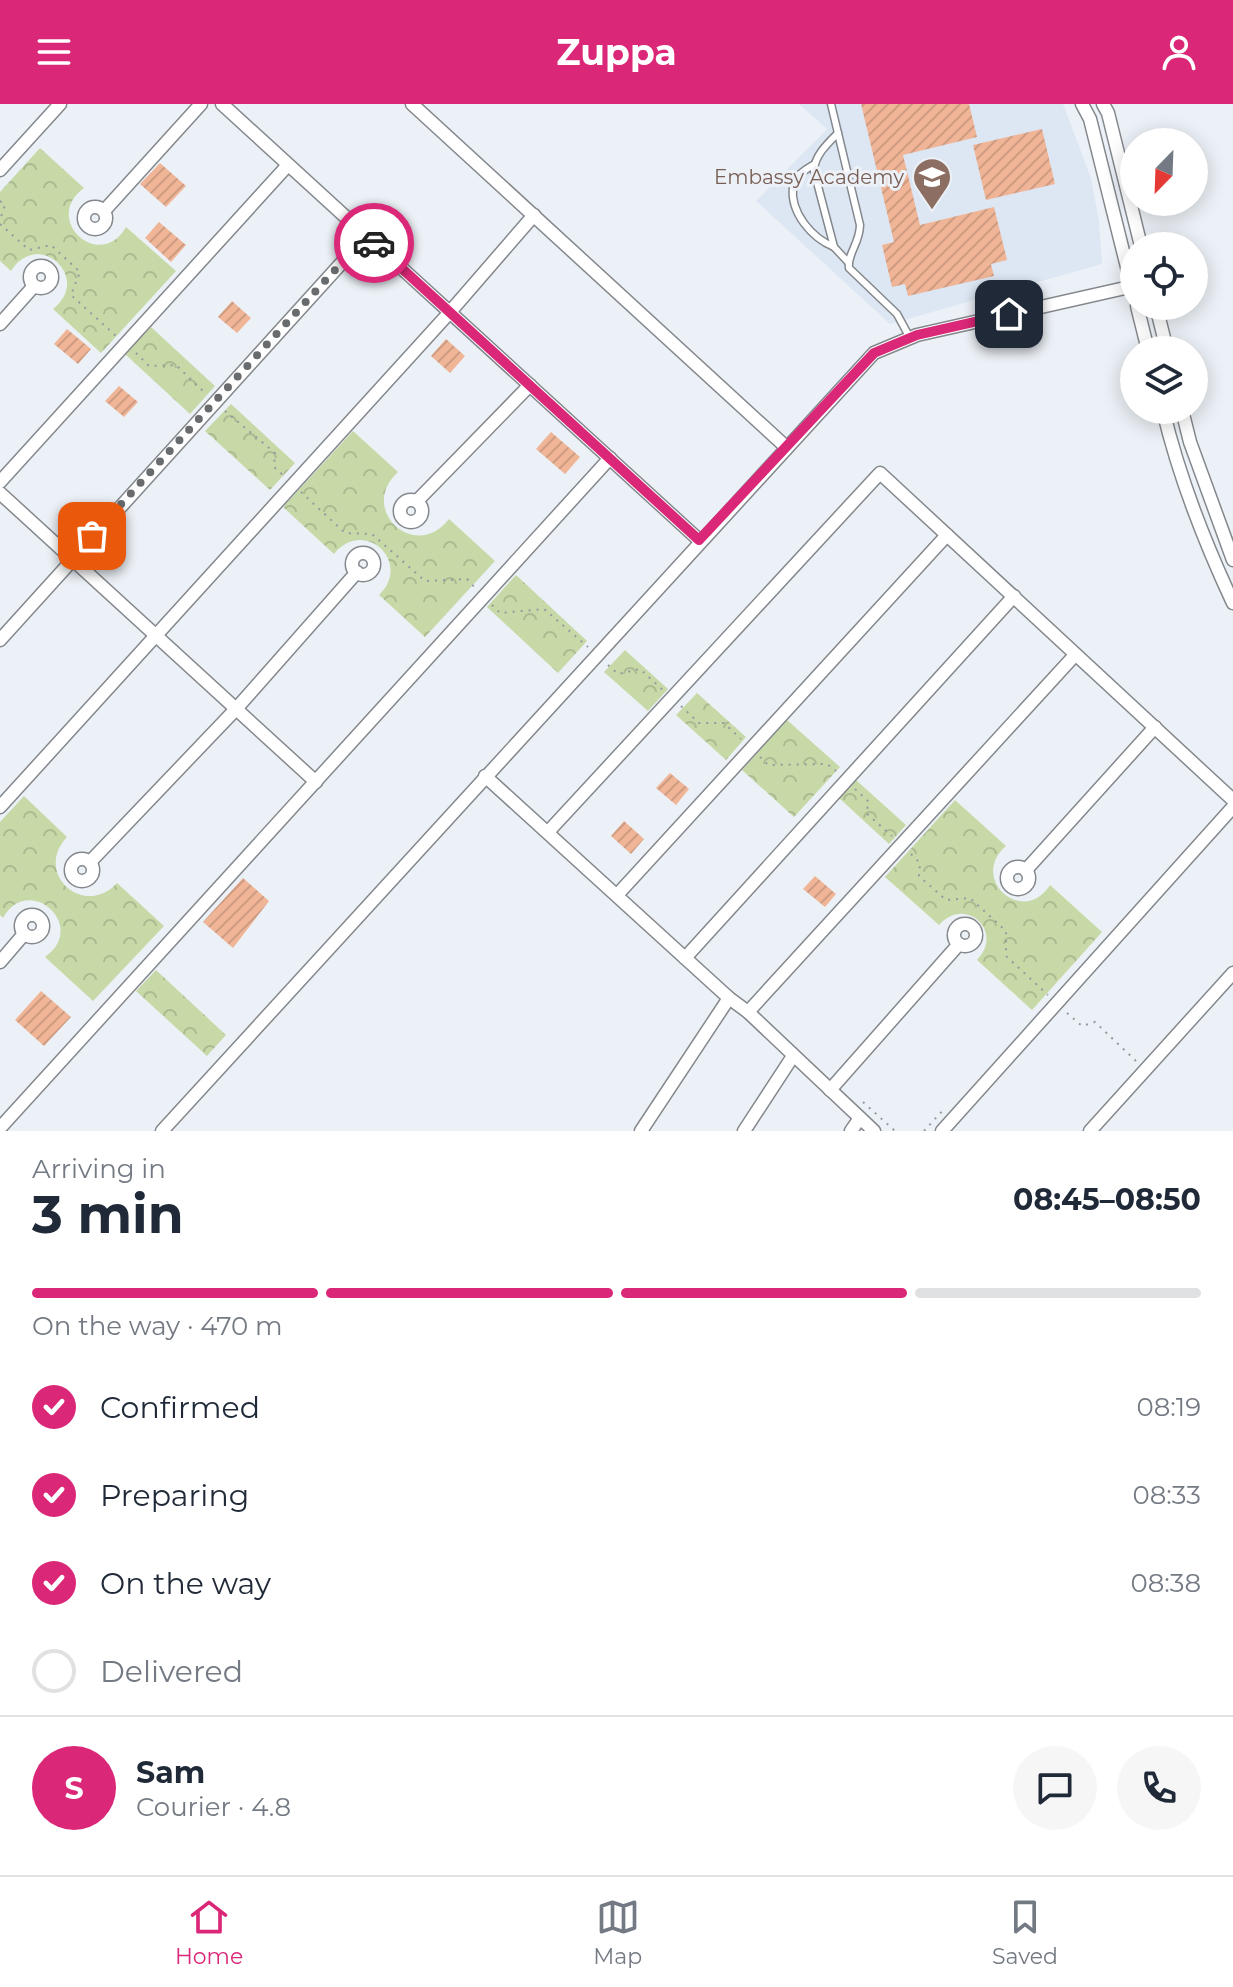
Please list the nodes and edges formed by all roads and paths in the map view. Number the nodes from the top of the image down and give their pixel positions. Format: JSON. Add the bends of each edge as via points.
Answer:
{"nodes":[{"id":1,"x":60,"y":104,"type":"edge"},
{"id":2,"x":201,"y":104,"type":"edge"},
{"id":3,"x":222,"y":104,"type":"edge"},
{"id":4,"x":412,"y":104,"type":"edge"},
{"id":5,"x":831,"y":104,"type":"edge"},
{"id":6,"x":1082,"y":104,"type":"edge"},
{"id":7,"x":1103,"y":104,"type":"edge"},
{"id":8,"x":838,"y":133,"type":"junction"},
{"id":9,"x":814,"y":164,"type":"junction"},
{"id":10,"x":288,"y":165,"type":"junction"},
{"id":11,"x":0,"y":170,"type":"edge"},
{"id":12,"x":0,"y":201,"type":"edge"},
{"id":13,"x":104,"y":211,"type":"dead end"},
{"id":14,"x":534,"y":215,"type":"junction"},
{"id":15,"x":0,"y":222,"type":"edge"},
{"id":16,"x":1138,"y":232,"type":"edge"},
{"id":17,"x":366,"y":236,"type":"junction"},
{"id":18,"x":1120,"y":238,"type":"edge"},
{"id":19,"x":834,"y":247,"type":"junction"},
{"id":20,"x":848,"y":262,"type":"junction"},
{"id":21,"x":34,"y":286,"type":"dead end"},
{"id":22,"x":1120,"y":292,"type":"edge"},
{"id":23,"x":450,"y":312,"type":"junction"},
{"id":24,"x":0,"y":324,"type":"edge"},
{"id":25,"x":910,"y":338,"type":"junction"},
{"id":26,"x":125,"y":344,"type":"junction"},
{"id":27,"x":530,"y":385,"type":"junction"},
{"id":28,"x":215,"y":402,"type":"junction"},
{"id":29,"x":1166,"y":424,"type":"edge"},
{"id":30,"x":1186,"y":424,"type":"edge"},
{"id":31,"x":786,"y":447,"type":"junction"},
{"id":32,"x":610,"y":458,"type":"junction"},
{"id":33,"x":0,"y":482,"type":"edge"},
{"id":34,"x":293,"y":484,"type":"junction"},
{"id":35,"x":0,"y":493,"type":"edge"},
{"id":36,"x":417,"y":501,"type":"dead end"},
{"id":37,"x":947,"y":535,"type":"junction"},
{"id":38,"x":699,"y":540,"type":"junction"},
{"id":39,"x":72,"y":558,"type":"junction"},
{"id":40,"x":1233,"y":560,"type":"edge"},
{"id":41,"x":357,"y":572,"type":"dead end"},
{"id":42,"x":1014,"y":596,"type":"junction"},
{"id":43,"x":484,"y":597,"type":"junction"},
{"id":44,"x":1233,"y":603,"type":"edge"},
{"id":45,"x":156,"y":635,"type":"junction"},
{"id":46,"x":0,"y":640,"type":"edge"},
{"id":47,"x":596,"y":654,"type":"junction"},
{"id":48,"x":1075,"y":655,"type":"junction"},
{"id":49,"x":672,"y":698,"type":"junction"},
{"id":50,"x":236,"y":709,"type":"junction"},
{"id":51,"x":1155,"y":727,"type":"junction"},
{"id":52,"x":751,"y":749,"type":"junction"},
{"id":53,"x":485,"y":776,"type":"junction"},
{"id":54,"x":846,"y":780,"type":"junction"},
{"id":55,"x":316,"y":782,"type":"junction"},
{"id":56,"x":1233,"y":800,"type":"edge"},
{"id":57,"x":0,"y":807,"type":"edge"},
{"id":58,"x":1233,"y":807,"type":"edge"},
{"id":59,"x":548,"y":832,"type":"junction"},
{"id":60,"x":901,"y":845,"type":"junction"},
{"id":61,"x":90,"y":862,"type":"dead end"},
{"id":62,"x":1026,"y":870,"type":"dead end"},
{"id":63,"x":618,"y":894,"type":"junction"},
{"id":64,"x":24,"y":934,"type":"dead end"},
{"id":65,"x":957,"y":945,"type":"junction"},
{"id":66,"x":685,"y":958,"type":"junction"},
{"id":67,"x":0,"y":962,"type":"edge"},
{"id":68,"x":1233,"y":973,"type":"edge"},
{"id":69,"x":729,"y":998,"type":"junction"},
{"id":70,"x":1057,"y":1004,"type":"junction"},
{"id":71,"x":748,"y":1012,"type":"junction"},
{"id":72,"x":793,"y":1056,"type":"junction"},
{"id":73,"x":1146,"y":1070,"type":"junction"},
{"id":74,"x":830,"y":1090,"type":"junction"},
{"id":75,"x":860,"y":1100,"type":"dead end"},
{"id":76,"x":860,"y":1118,"type":"junction"},
{"id":77,"x":0,"y":1128,"type":"edge"},
{"id":78,"x":162,"y":1131,"type":"edge"},
{"id":79,"x":641,"y":1131,"type":"edge"},
{"id":80,"x":744,"y":1131,"type":"edge"},
{"id":81,"x":851,"y":1131,"type":"edge"},
{"id":82,"x":874,"y":1131,"type":"edge"},
{"id":83,"x":895,"y":1131,"type":"edge"},
{"id":84,"x":942,"y":1131,"type":"edge"},
{"id":85,"x":1090,"y":1131,"type":"edge"}],
"edges":[{"from":1,"to":11,"type":"street"},
{"from":2,"to":13,"type":"street"},
{"from":3,"to":10,"type":"street"},
{"from":4,"to":14,"type":"street"},
{"from":5,"to":8,"type":"lane"},
{"from":6,"to":18,"type":"street"},
{"from":7,"to":16,"type":"street"},
{"from":8,"to":9,"type":"lane"},
{"from":8,"to":20,"type":"lane","via":[[860,225]]},
{"from":9,"to":19,"type":"lane"},
{"from":9,"to":19,"type":"lane","via":[[792,186],[794,201],[812,233]]},
{"from":10,"to":17,"type":"street"},
{"from":10,"to":26,"type":"street"},
{"from":12,"to":15,"type":"path","via":[[5,205]]},
{"from":14,"to":23,"type":"street"},
{"from":14,"to":31,"type":"street"},
{"from":15,"to":26,"type":"path","via":[[29,250],[51,245],[80,272],[71,295]]},
{"from":17,"to":23,"type":"street"},
{"from":17,"to":28,"type":"street"},
{"from":19,"to":20,"type":"lane"},
{"from":20,"to":25,"type":"lane","via":[[897,314]]},
{"from":21,"to":24,"type":"street"},
{"from":22,"to":25,"type":"street"},
{"from":23,"to":27,"type":"street"},
{"from":23,"to":34,"type":"street"},
{"from":25,"to":31,"type":"street","via":[[874,353]]},
{"from":26,"to":28,"type":"path","via":[[149,366],[176,365]]},
{"from":26,"to":33,"type":"street"},
{"from":27,"to":32,"type":"street"},
{"from":27,"to":36,"type":"street"},
{"from":28,"to":34,"type":"path","via":[[275,453],[274,467]]},
{"from":28,"to":39,"type":"street"},
{"from":29,"to":44,"type":"street","via":[[1210,555]]},
{"from":30,"to":40,"type":"street"},
{"from":31,"to":38,"type":"street"},
{"from":32,"to":38,"type":"street"},
{"from":32,"to":43,"type":"street"},
{"from":34,"to":43,"type":"path","via":[[345,533],[372,534],[425,581],[467,579]]},
{"from":34,"to":45,"type":"street"},
{"from":35,"to":39,"type":"street"},
{"from":37,"to":42,"type":"street"},
{"from":37,"to":49,"type":"street","via":[[880,473]]},
{"from":37,"to":52,"type":"street"},
{"from":38,"to":47,"type":"street"},
{"from":39,"to":45,"type":"street"},
{"from":39,"to":46,"type":"street"},
{"from":41,"to":50,"type":"street"},
{"from":42,"to":48,"type":"street"},
{"from":42,"to":54,"type":"street"},
{"from":43,"to":47,"type":"path","via":[[500,613],[544,609]]},
{"from":43,"to":55,"type":"street"},
{"from":45,"to":50,"type":"street"},
{"from":45,"to":57,"type":"street"},
{"from":47,"to":49,"type":"path","via":[[618,674],[640,669]]},
{"from":47,"to":53,"type":"street"},
{"from":48,"to":51,"type":"street"},
{"from":48,"to":60,"type":"street"},
{"from":49,"to":52,"type":"path","via":[[699,723],[724,723]]},
{"from":49,"to":59,"type":"street"},
{"from":50,"to":55,"type":"street"},
{"from":50,"to":61,"type":"street"},
{"from":51,"to":56,"type":"street"},
{"from":51,"to":62,"type":"street"},
{"from":52,"to":54,"type":"path","via":[[768,765],[827,764]]},
{"from":52,"to":63,"type":"street"},
{"from":53,"to":59,"type":"street"},
{"from":53,"to":78,"type":"street"},
{"from":54,"to":60,"type":"path","via":[[869,802],[866,813]]},
{"from":54,"to":66,"type":"street"},
{"from":55,"to":77,"type":"street"},
{"from":58,"to":70,"type":"street"},
{"from":59,"to":63,"type":"street"},
{"from":60,"to":70,"type":"path","via":[[920,863],[919,876],[946,900],[970,898],[1006,931],[1006,956]]},
{"from":60,"to":71,"type":"street"},
{"from":63,"to":66,"type":"street"},
{"from":64,"to":67,"type":"street"},
{"from":65,"to":65,"type":"path","via":[[949,931],[955,922],[975,922],[982,934],[980,943],[975,949]]},
{"from":65,"to":74,"type":"street"},
{"from":66,"to":69,"type":"street"},
{"from":68,"to":73,"type":"street"},
{"from":69,"to":71,"type":"street"},
{"from":69,"to":79,"type":"street"},
{"from":70,"to":73,"type":"path","via":[[1082,1026],[1095,1022]]},
{"from":70,"to":84,"type":"street"},
{"from":71,"to":72,"type":"street"},
{"from":72,"to":74,"type":"street"},
{"from":72,"to":80,"type":"street"},
{"from":73,"to":85,"type":"street"},
{"from":74,"to":76,"type":"street"},
{"from":75,"to":83,"type":"path"},
{"from":76,"to":81,"type":"street"},
{"from":76,"to":82,"type":"street"}]}
